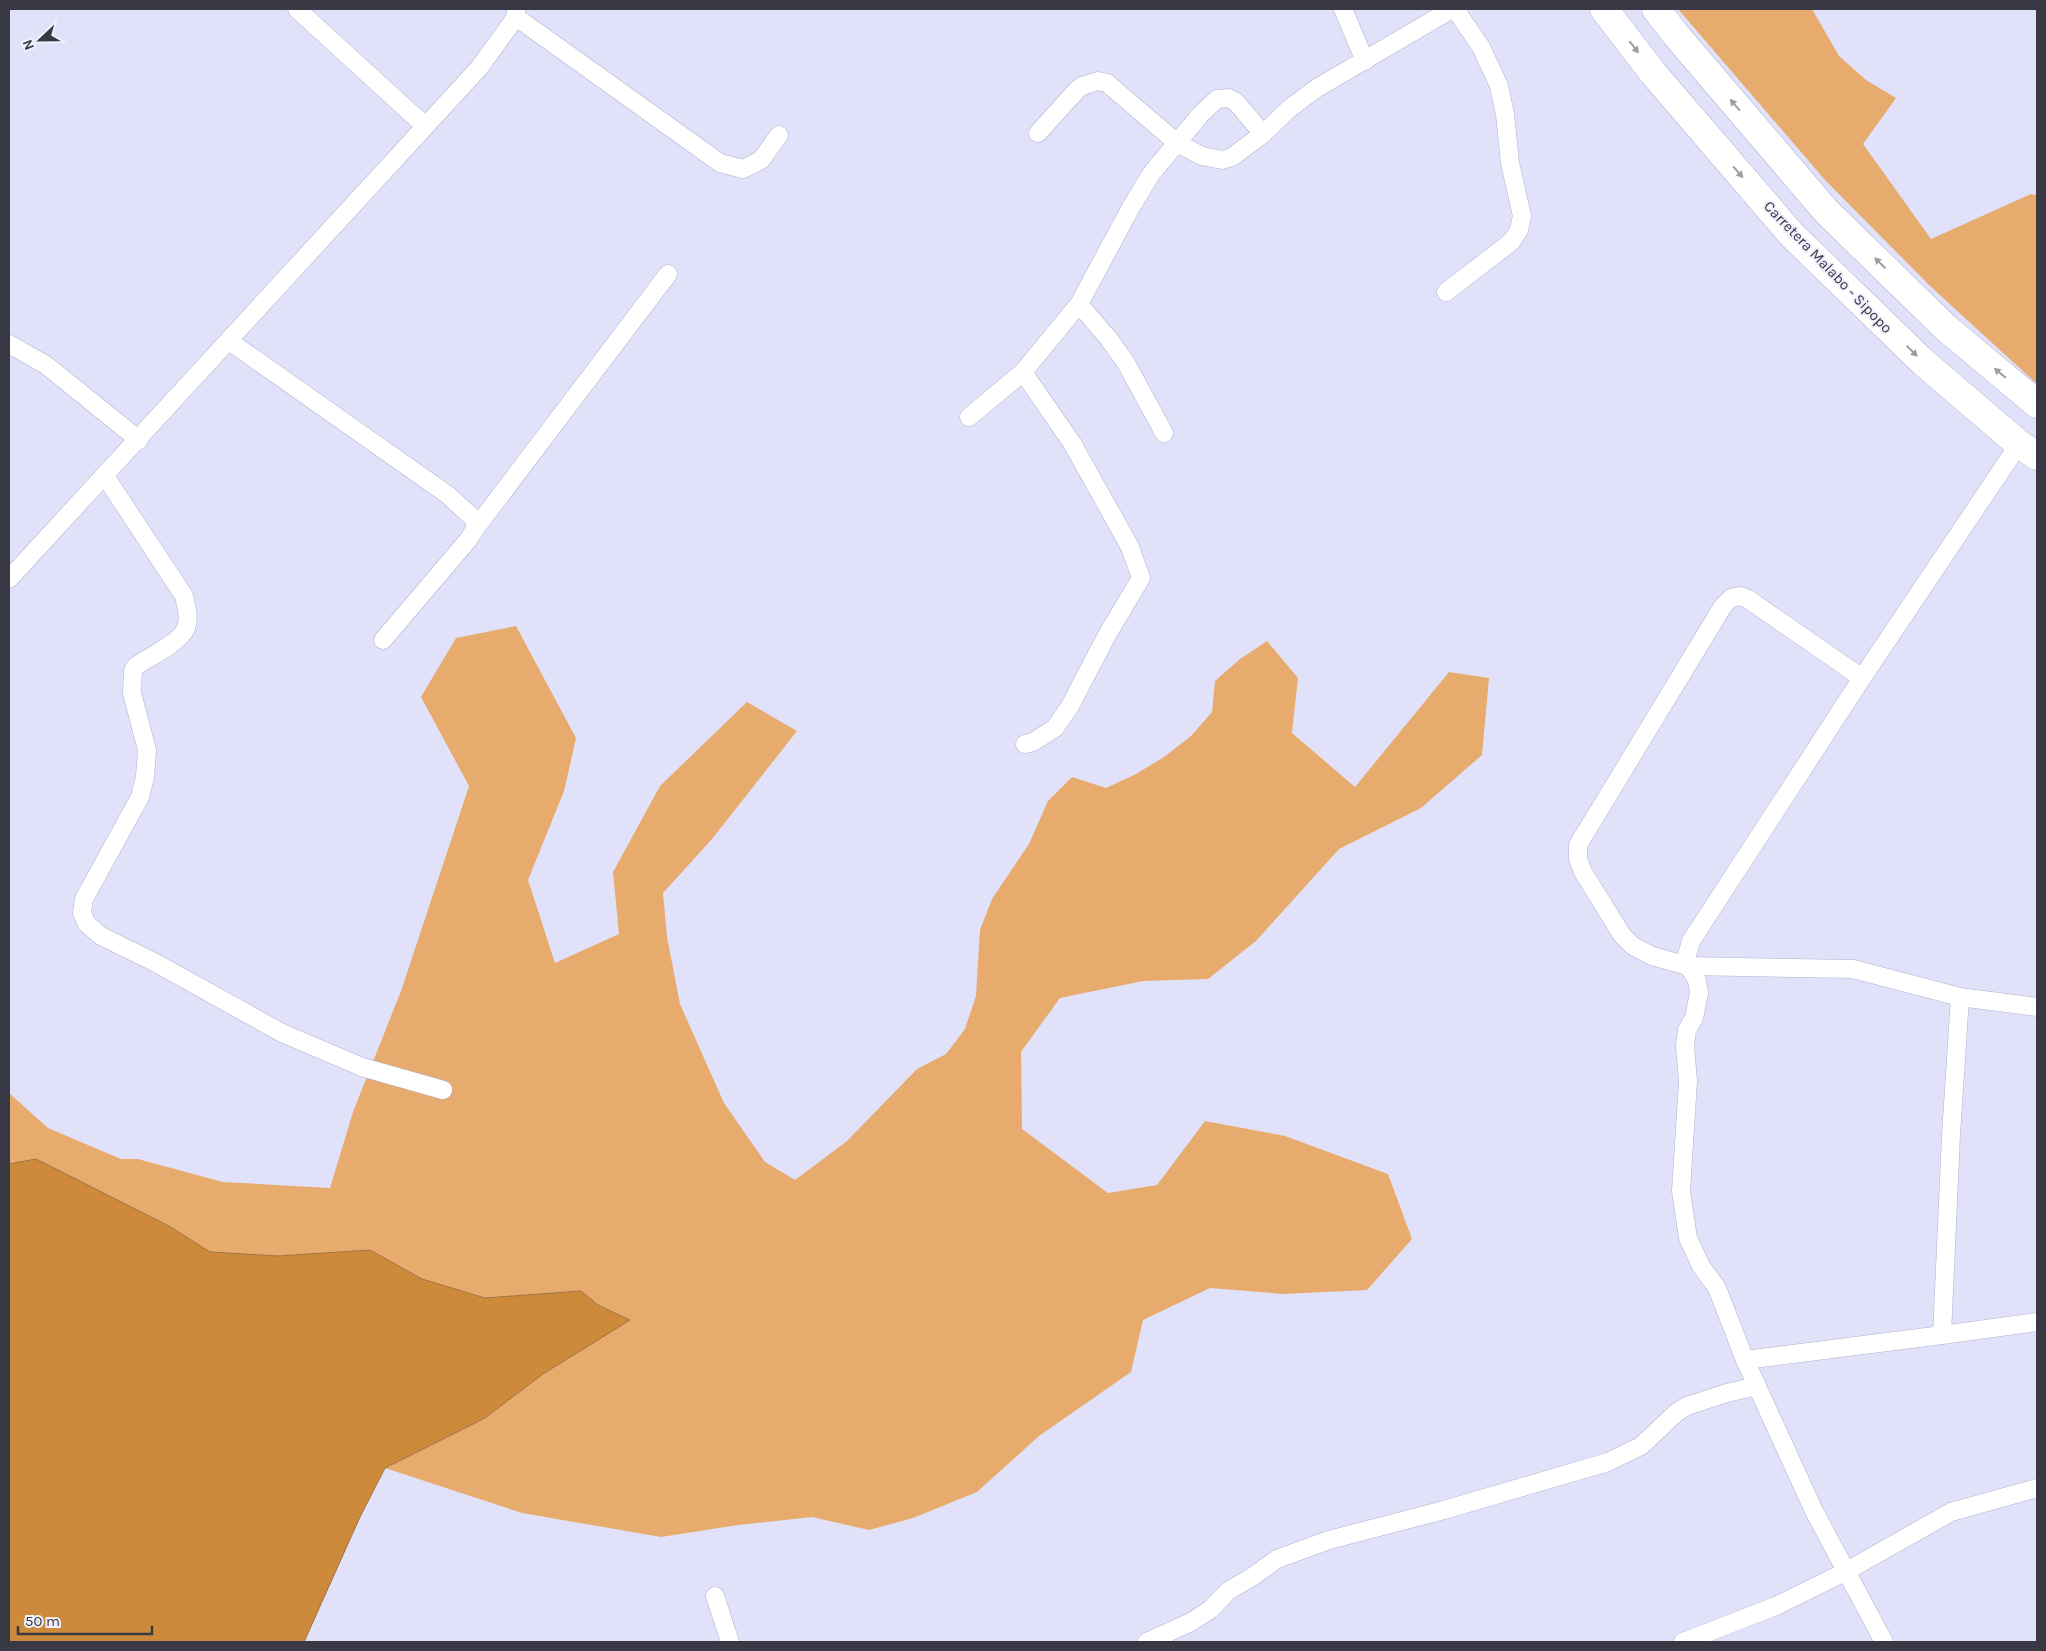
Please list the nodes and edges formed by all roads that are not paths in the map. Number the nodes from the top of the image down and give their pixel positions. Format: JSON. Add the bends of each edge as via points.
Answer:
{"nodes":[{"id":1,"x":298,"y":9,"type":"edge"},
{"id":2,"x":1343,"y":9,"type":"edge"},
{"id":3,"x":1454,"y":9,"type":"edge"},
{"id":4,"x":1604,"y":9,"type":"edge"},
{"id":5,"x":1656,"y":9,"type":"edge"},
{"id":6,"x":516,"y":13,"type":"edge"},
{"id":7,"x":1366,"y":61,"type":"junction"},
{"id":8,"x":426,"y":126,"type":"junction"},
{"id":9,"x":1038,"y":133,"type":"dead end"},
{"id":10,"x":1263,"y":134,"type":"junction"},
{"id":11,"x":779,"y":135,"type":"dead end"},
{"id":12,"x":1177,"y":143,"type":"junction"},
{"id":13,"x":668,"y":274,"type":"dead end"},
{"id":14,"x":1446,"y":292,"type":"dead end"},
{"id":15,"x":1079,"y":304,"type":"junction"},
{"id":16,"x":230,"y":341,"type":"junction"},
{"id":17,"x":9,"y":344,"type":"edge"},
{"id":18,"x":1023,"y":372,"type":"junction"},
{"id":19,"x":2037,"y":404,"type":"edge"},
{"id":20,"x":969,"y":417,"type":"dead end"},
{"id":21,"x":1164,"y":433,"type":"dead end"},
{"id":22,"x":139,"y":440,"type":"junction"},
{"id":23,"x":2028,"y":450,"type":"edge"},
{"id":24,"x":106,"y":476,"type":"junction"},
{"id":25,"x":475,"y":529,"type":"junction"},
{"id":26,"x":9,"y":579,"type":"edge"},
{"id":27,"x":383,"y":640,"type":"dead end"},
{"id":28,"x":1862,"y":678,"type":"junction"},
{"id":29,"x":1024,"y":744,"type":"dead end"},
{"id":30,"x":1688,"y":966,"type":"junction"},
{"id":31,"x":1960,"y":997,"type":"junction"},
{"id":32,"x":2037,"y":1007,"type":"edge"},
{"id":33,"x":443,"y":1090,"type":"dead end"},
{"id":34,"x":2037,"y":1322,"type":"edge"},
{"id":35,"x":1942,"y":1335,"type":"junction"},
{"id":36,"x":1745,"y":1360,"type":"junction"},
{"id":37,"x":1757,"y":1386,"type":"junction"},
{"id":38,"x":2037,"y":1488,"type":"edge"},
{"id":39,"x":1845,"y":1572,"type":"junction"},
{"id":40,"x":715,"y":1596,"type":"dead end"},
{"id":41,"x":730,"y":1642,"type":"edge"},
{"id":42,"x":1146,"y":1642,"type":"edge"},
{"id":43,"x":1683,"y":1642,"type":"edge"},
{"id":44,"x":1884,"y":1642,"type":"edge"}],
"edges":[{"from":1,"to":8,"type":"street"},
{"from":2,"to":7,"type":"street"},
{"from":3,"to":7,"type":"street"},
{"from":3,"to":14,"type":"street","via":[[1481,48],[1498,86],[1522,216],[1519,230],[1511,242]]},
{"from":4,"to":23,"type":"highway","name":"Carretera Malabo - Sipopo","one_way":true,"via":[[1653,72],[1792,235],[1923,362]]},
{"from":19,"to":5,"type":"highway","one_way":true,"via":[[1945,327],[1826,211]]},
{"from":6,"to":8,"type":"street","via":[[479,68]]},
{"from":6,"to":11,"type":"street","via":[[720,163],[743,169],[761,160]]},
{"from":7,"to":10,"type":"street","via":[[1317,88]]},
{"from":8,"to":16,"type":"street"},
{"from":9,"to":12,"type":"street","via":[[1077,90],[1098,81],[1120,94]]},
{"from":10,"to":12,"type":"street","via":[[1232,157],[1222,160],[1202,156]]},
{"from":10,"to":12,"type":"street","via":[[1236,102],[1222,98],[1201,114]]},
{"from":12,"to":15,"type":"street","via":[[1151,174]]},
{"from":13,"to":25,"type":"street"},
{"from":15,"to":18,"type":"street"},
{"from":15,"to":21,"type":"street","via":[[1126,363]]},
{"from":16,"to":22,"type":"street"},
{"from":16,"to":25,"type":"street","via":[[448,495],[474,520]]},
{"from":17,"to":22,"type":"street","via":[[46,365]]},
{"from":18,"to":20,"type":"street"},
{"from":18,"to":29,"type":"street","via":[[1072,443],[1130,547],[1140,578],[1055,728]]},
{"from":22,"to":24,"type":"street"},
{"from":23,"to":28,"type":"street"},
{"from":24,"to":26,"type":"street"},
{"from":24,"to":33,"type":"street","via":[[184,596],[187,613],[186,627],[181,636],[133,671],[132,694],[146,750],[145,777],[140,797],[84,899],[82,913],[87,924],[101,936],[282,1033],[362,1067]]},
{"from":25,"to":27,"type":"street"},
{"from":28,"to":30,"type":"street","via":[[1691,941]]},
{"from":28,"to":30,"type":"street","via":[[1748,599],[1732,598],[1723,606],[1578,845],[1578,859],[1583,872],[1622,935],[1633,946],[1652,956]]},
{"from":30,"to":31,"type":"street","via":[[1853,969]]},
{"from":30,"to":36,"type":"street","via":[[1697,980],[1699,993],[1694,1018],[1687,1030],[1688,1081],[1680,1191],[1688,1238],[1701,1266],[1717,1288]]},
{"from":31,"to":32,"type":"street"},
{"from":31,"to":35,"type":"street"},
{"from":34,"to":35,"type":"street"},
{"from":35,"to":36,"type":"street"},
{"from":36,"to":37,"type":"street"},
{"from":37,"to":39,"type":"street"},
{"from":37,"to":42,"type":"street","via":[[1687,1406],[1641,1446],[1608,1462],[1329,1540],[1277,1559],[1228,1591],[1211,1609],[1191,1622]]},
{"from":38,"to":39,"type":"street","via":[[1952,1512]]},
{"from":39,"to":43,"type":"street","via":[[1776,1606]]},
{"from":39,"to":44,"type":"street"},
{"from":40,"to":41,"type":"street"}]}
